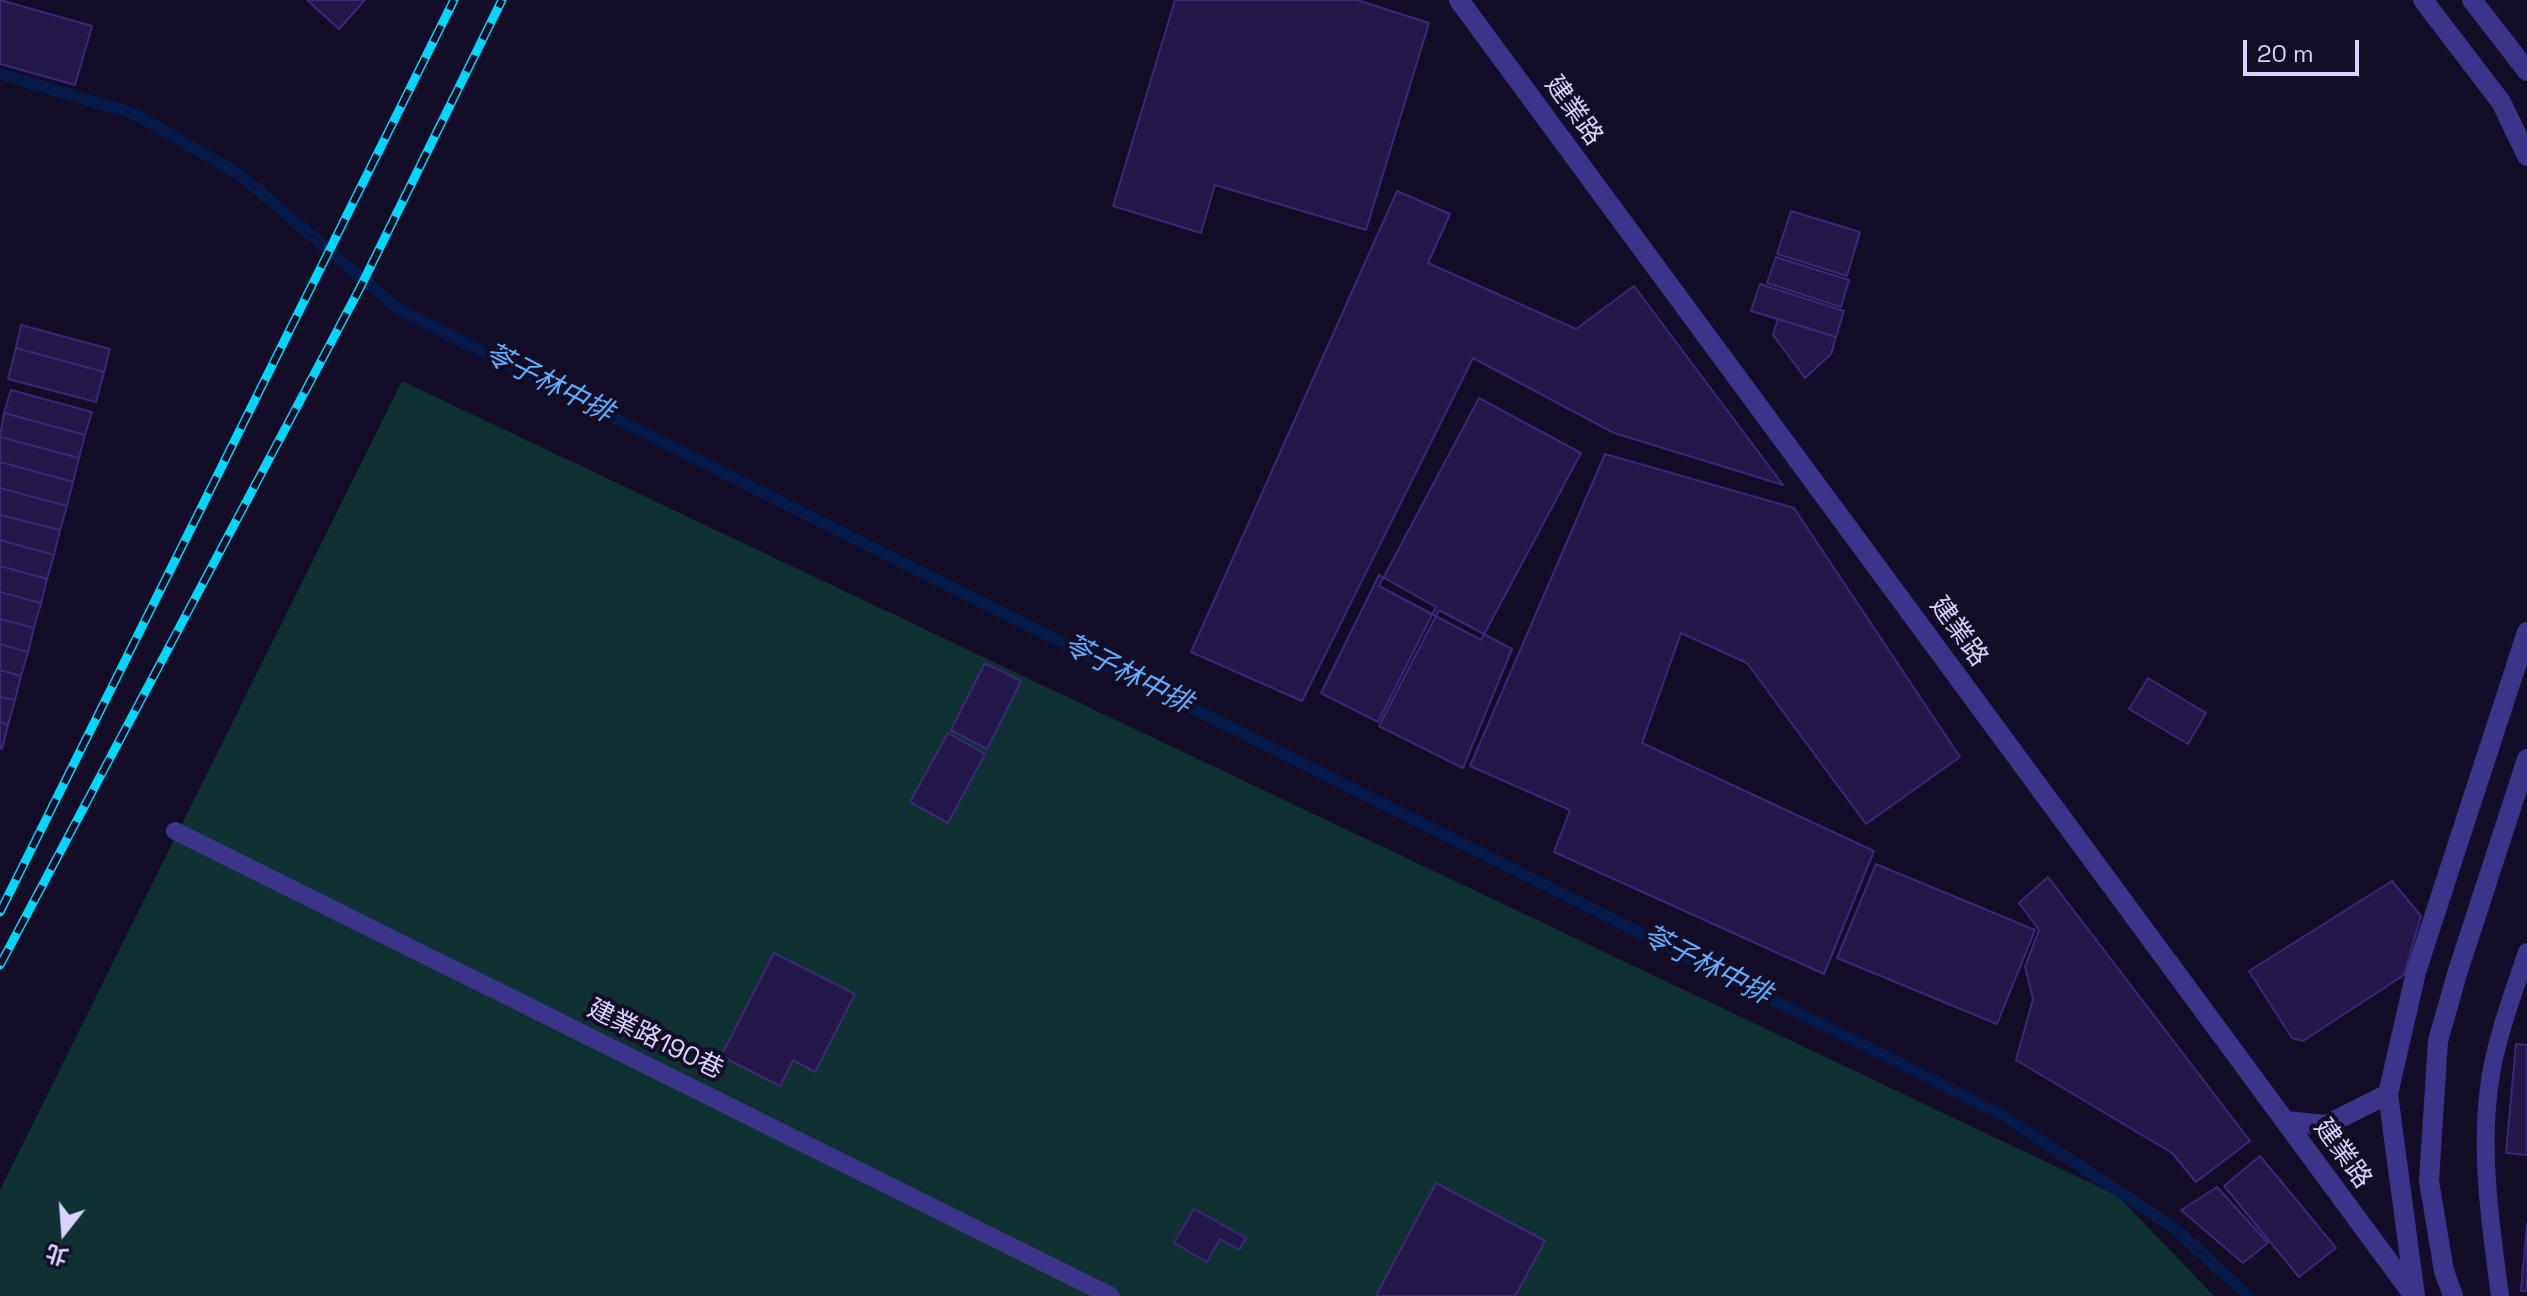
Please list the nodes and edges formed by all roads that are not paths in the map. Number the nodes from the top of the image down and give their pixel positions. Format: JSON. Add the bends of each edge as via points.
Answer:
{"nodes":[{"id":1,"x":1459,"y":0,"type":"edge"},
{"id":2,"x":2472,"y":0,"type":"edge"},
{"id":3,"x":2424,"y":1,"type":"edge"},
{"id":4,"x":2527,"y":71,"type":"edge"},
{"id":5,"x":2527,"y":156,"type":"edge"},
{"id":6,"x":2527,"y":632,"type":"edge"},
{"id":7,"x":2527,"y":759,"type":"edge"},
{"id":8,"x":175,"y":831,"type":"dead end"},
{"id":9,"x":2527,"y":952,"type":"edge"},
{"id":10,"x":2388,"y":1094,"type":"junction"},
{"id":11,"x":2285,"y":1121,"type":"junction"},
{"id":12,"x":1111,"y":1296,"type":"edge"},
{"id":13,"x":2414,"y":1296,"type":"edge"},
{"id":14,"x":2453,"y":1296,"type":"edge"},
{"id":15,"x":2500,"y":1296,"type":"edge"}],
"edges":[{"from":1,"to":11,"type":"street","name":"建業路"},
{"from":2,"to":4,"type":"street"},
{"from":3,"to":5,"type":"street","via":[[2501,102]]},
{"from":6,"to":10,"type":"street","via":[[2416,972]]},
{"from":7,"to":14,"type":"street","via":[[2438,1041],[2429,1181]]},
{"from":8,"to":12,"type":"lane","name":"建業路190巷"},
{"from":9,"to":15,"type":"lane","via":[[2489,1087],[2486,1189]]},
{"from":10,"to":11,"type":"street","via":[[2326,1125]]},
{"from":10,"to":13,"type":"street"},
{"from":11,"to":13,"type":"street","name":"建業路"}]}
